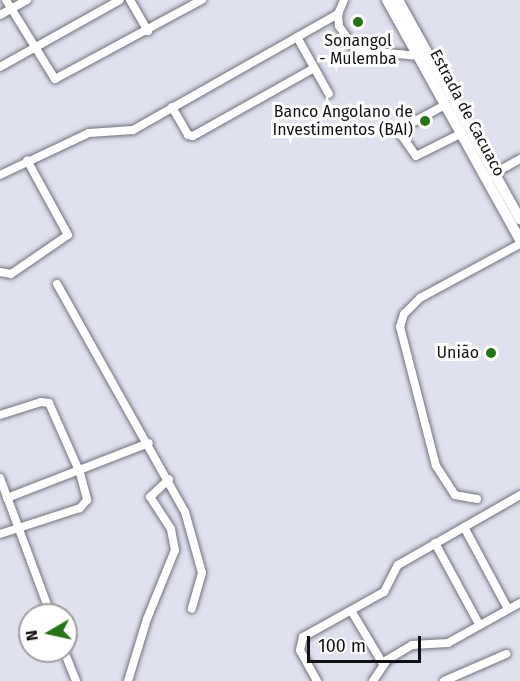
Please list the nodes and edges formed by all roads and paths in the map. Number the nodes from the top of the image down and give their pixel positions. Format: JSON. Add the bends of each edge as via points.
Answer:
{"nodes":[{"id":1,"x":6,"y":0,"type":"edge"},
{"id":2,"x":27,"y":0,"type":"edge"},
{"id":3,"x":120,"y":0,"type":"edge"},
{"id":4,"x":130,"y":0,"type":"edge"},
{"id":5,"x":202,"y":0,"type":"edge"},
{"id":6,"x":344,"y":0,"type":"edge"},
{"id":7,"x":387,"y":0,"type":"edge"},
{"id":8,"x":398,"y":0,"type":"edge"},
{"id":9,"x":12,"y":9,"type":"junction"},
{"id":10,"x":338,"y":14,"type":"junction"},
{"id":11,"x":0,"y":15,"type":"edge"},
{"id":12,"x":148,"y":31,"type":"junction"},
{"id":13,"x":297,"y":37,"type":"junction"},
{"id":14,"x":34,"y":48,"type":"junction"},
{"id":15,"x":419,"y":56,"type":"junction"},
{"id":16,"x":0,"y":68,"type":"edge"},
{"id":17,"x":314,"y":68,"type":"junction"},
{"id":18,"x":329,"y":94,"type":"dead end"},
{"id":19,"x":445,"y":105,"type":"junction"},
{"id":20,"x":172,"y":107,"type":"junction"},
{"id":21,"x":460,"y":134,"type":"junction"},
{"id":22,"x":520,"y":159,"type":"edge"},
{"id":23,"x":27,"y":160,"type":"junction"},
{"id":24,"x":494,"y":174,"type":"junction"},
{"id":25,"x":0,"y":175,"type":"edge"},
{"id":26,"x":520,"y":219,"type":"edge"},
{"id":27,"x":520,"y":242,"type":"edge"},
{"id":28,"x":0,"y":272,"type":"edge"},
{"id":29,"x":57,"y":284,"type":"dead end"},
{"id":30,"x":0,"y":415,"type":"edge"},
{"id":31,"x":148,"y":444,"type":"junction"},
{"id":32,"x":80,"y":473,"type":"junction"},
{"id":33,"x":0,"y":478,"type":"edge"},
{"id":34,"x":169,"y":478,"type":"junction"},
{"id":35,"x":520,"y":495,"type":"edge"},
{"id":36,"x":7,"y":498,"type":"junction"},
{"id":37,"x":477,"y":499,"type":"dead end"},
{"id":38,"x":464,"y":527,"type":"junction"},
{"id":39,"x":19,"y":528,"type":"junction"},
{"id":40,"x":0,"y":534,"type":"edge"},
{"id":41,"x":435,"y":543,"type":"junction"},
{"id":42,"x":47,"y":603,"type":"edge"},
{"id":43,"x":520,"y":603,"type":"edge"},
{"id":44,"x":192,"y":609,"type":"dead end"},
{"id":45,"x":508,"y":609,"type":"junction"},
{"id":46,"x":352,"y":612,"type":"junction"},
{"id":47,"x":479,"y":624,"type":"junction"},
{"id":48,"x":506,"y":654,"type":"dead end"},
{"id":49,"x":69,"y":663,"type":"edge"},
{"id":50,"x":383,"y":664,"type":"junction"},
{"id":51,"x":76,"y":681,"type":"edge"},
{"id":52,"x":128,"y":681,"type":"edge"},
{"id":53,"x":317,"y":681,"type":"edge"},
{"id":54,"x":373,"y":681,"type":"edge"},
{"id":55,"x":444,"y":681,"type":"edge"}],
"edges":[{"from":1,"to":9,"type":"street"},
{"from":2,"to":9,"type":"street"},
{"from":3,"to":14,"type":"street"},
{"from":4,"to":12,"type":"street"},
{"from":5,"to":12,"type":"street"},
{"from":6,"to":10,"type":"street"},
{"from":7,"to":15,"type":"main road","name":"Estrada de Cacuaco"},
{"from":8,"to":24,"type":"main road","name":"Estrada de Cacuaco"},
{"from":9,"to":11,"type":"street"},
{"from":9,"to":14,"type":"street"},
{"from":10,"to":13,"type":"street"},
{"from":10,"to":15,"type":"street","via":[[344,38],[356,50]]},
{"from":12,"to":14,"type":"street","via":[[54,79]]},
{"from":13,"to":17,"type":"street"},
{"from":13,"to":20,"type":"street"},
{"from":14,"to":16,"type":"street"},
{"from":15,"to":19,"type":"main road","name":"Estrada de Cacuaco"},
{"from":17,"to":18,"type":"street"},
{"from":17,"to":20,"type":"street","via":[[193,136],[188,135]]},
{"from":19,"to":21,"type":"main road","name":"Estrada de Cacuaco"},
{"from":19,"to":21,"type":"street","via":[[406,126],[402,136],[416,156]]},
{"from":20,"to":23,"type":"street","via":[[132,130],[89,133]]},
{"from":21,"to":27,"type":"main road","name":"Estrada de Cacuaco"},
{"from":22,"to":24,"type":"street"},
{"from":23,"to":25,"type":"street"},
{"from":23,"to":28,"type":"street","via":[[68,235],[11,273]]},
{"from":24,"to":26,"type":"main road","name":"Estrada de Cacuaco"},
{"from":27,"to":37,"type":"street","via":[[420,298],[404,314],[400,327],[436,466],[455,495]]},
{"from":29,"to":31,"type":"street","via":[[95,358],[110,374]]},
{"from":30,"to":32,"type":"street","via":[[49,403]]},
{"from":31,"to":32,"type":"street"},
{"from":31,"to":34,"type":"street"},
{"from":32,"to":36,"type":"street"},
{"from":32,"to":39,"type":"street","via":[[87,495],[85,506]]},
{"from":33,"to":36,"type":"street"},
{"from":34,"to":44,"type":"street","via":[[189,523],[201,566],[201,588]]},
{"from":34,"to":52,"type":"street","via":[[150,497],[171,529],[175,550],[147,619]]},
{"from":35,"to":38,"type":"street"},
{"from":36,"to":39,"type":"street"},
{"from":38,"to":41,"type":"street"},
{"from":38,"to":45,"type":"street"},
{"from":39,"to":40,"type":"street"},
{"from":39,"to":42,"type":"street"},
{"from":41,"to":46,"type":"street","via":[[398,565],[384,592]]},
{"from":41,"to":47,"type":"street"},
{"from":43,"to":45,"type":"street"},
{"from":45,"to":47,"type":"street"},
{"from":46,"to":50,"type":"street"},
{"from":46,"to":53,"type":"street","via":[[300,641],[300,651]]},
{"from":47,"to":50,"type":"street","via":[[448,643],[412,645]]},
{"from":48,"to":55,"type":"street"},
{"from":49,"to":51,"type":"street"},
{"from":50,"to":54,"type":"street"}]}
